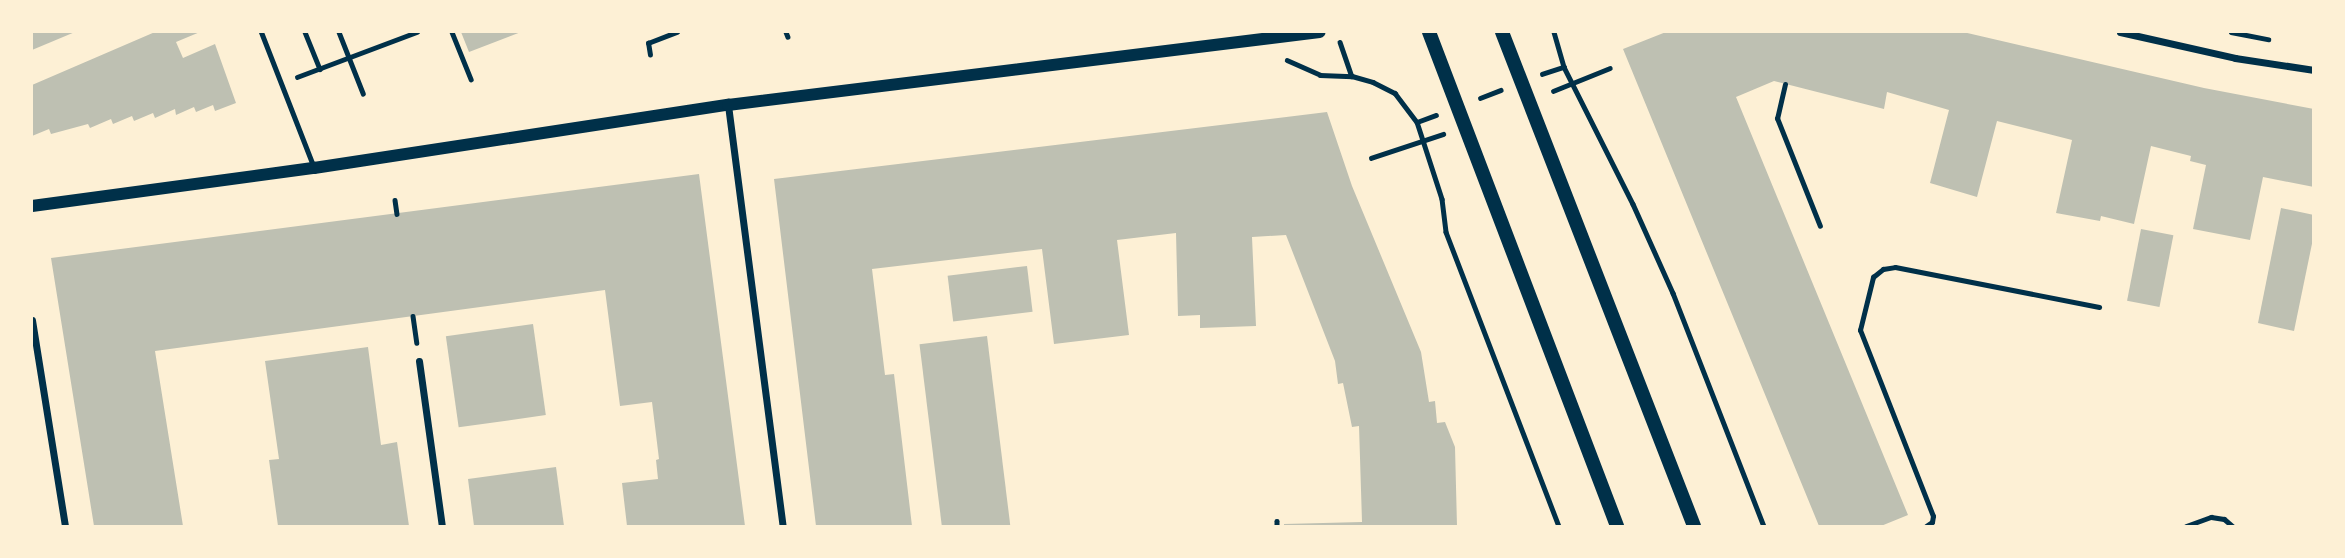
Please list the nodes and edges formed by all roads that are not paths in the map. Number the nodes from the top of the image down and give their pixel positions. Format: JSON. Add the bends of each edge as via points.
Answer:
{"nodes":[{"id":1,"x":261,"y":32,"type":"edge"},
{"id":2,"x":1320,"y":32,"type":"edge"},
{"id":3,"x":1429,"y":32,"type":"edge"},
{"id":4,"x":1502,"y":32,"type":"edge"},
{"id":5,"x":2120,"y":32,"type":"edge"},
{"id":6,"x":2314,"y":70,"type":"edge"},
{"id":7,"x":1785,"y":84,"type":"dead end"},
{"id":8,"x":728,"y":105,"type":"junction"},
{"id":9,"x":314,"y":168,"type":"junction"},
{"id":10,"x":32,"y":206,"type":"edge"},
{"id":11,"x":1820,"y":226,"type":"dead end"},
{"id":12,"x":2099,"y":307,"type":"dead end"},
{"id":13,"x":32,"y":320,"type":"edge"},
{"id":14,"x":419,"y":361,"type":"dead end"},
{"id":15,"x":1928,"y":526,"type":"edge"},
{"id":16,"x":65,"y":527,"type":"edge"},
{"id":17,"x":442,"y":527,"type":"edge"},
{"id":18,"x":783,"y":527,"type":"edge"},
{"id":19,"x":1617,"y":527,"type":"edge"},
{"id":20,"x":1694,"y":527,"type":"edge"},
{"id":21,"x":2186,"y":527,"type":"edge"},
{"id":22,"x":2232,"y":527,"type":"edge"}],
"edges":[{"from":1,"to":9,"type":"lane"},
{"from":2,"to":8,"type":"street"},
{"from":3,"to":19,"type":"main road"},
{"from":4,"to":20,"type":"main road"},
{"from":5,"to":6,"type":"street"},
{"from":7,"to":11,"type":"lane","via":[[1777,118]]},
{"from":8,"to":9,"type":"street"},
{"from":8,"to":18,"type":"street"},
{"from":9,"to":10,"type":"street"},
{"from":12,"to":15,"type":"lane","via":[[1895,267],[1873,277],[1860,330],[1933,516]]},
{"from":13,"to":16,"type":"street"},
{"from":14,"to":17,"type":"street"},
{"from":21,"to":22,"type":"lane","via":[[2211,517],[2224,519]]}]}
